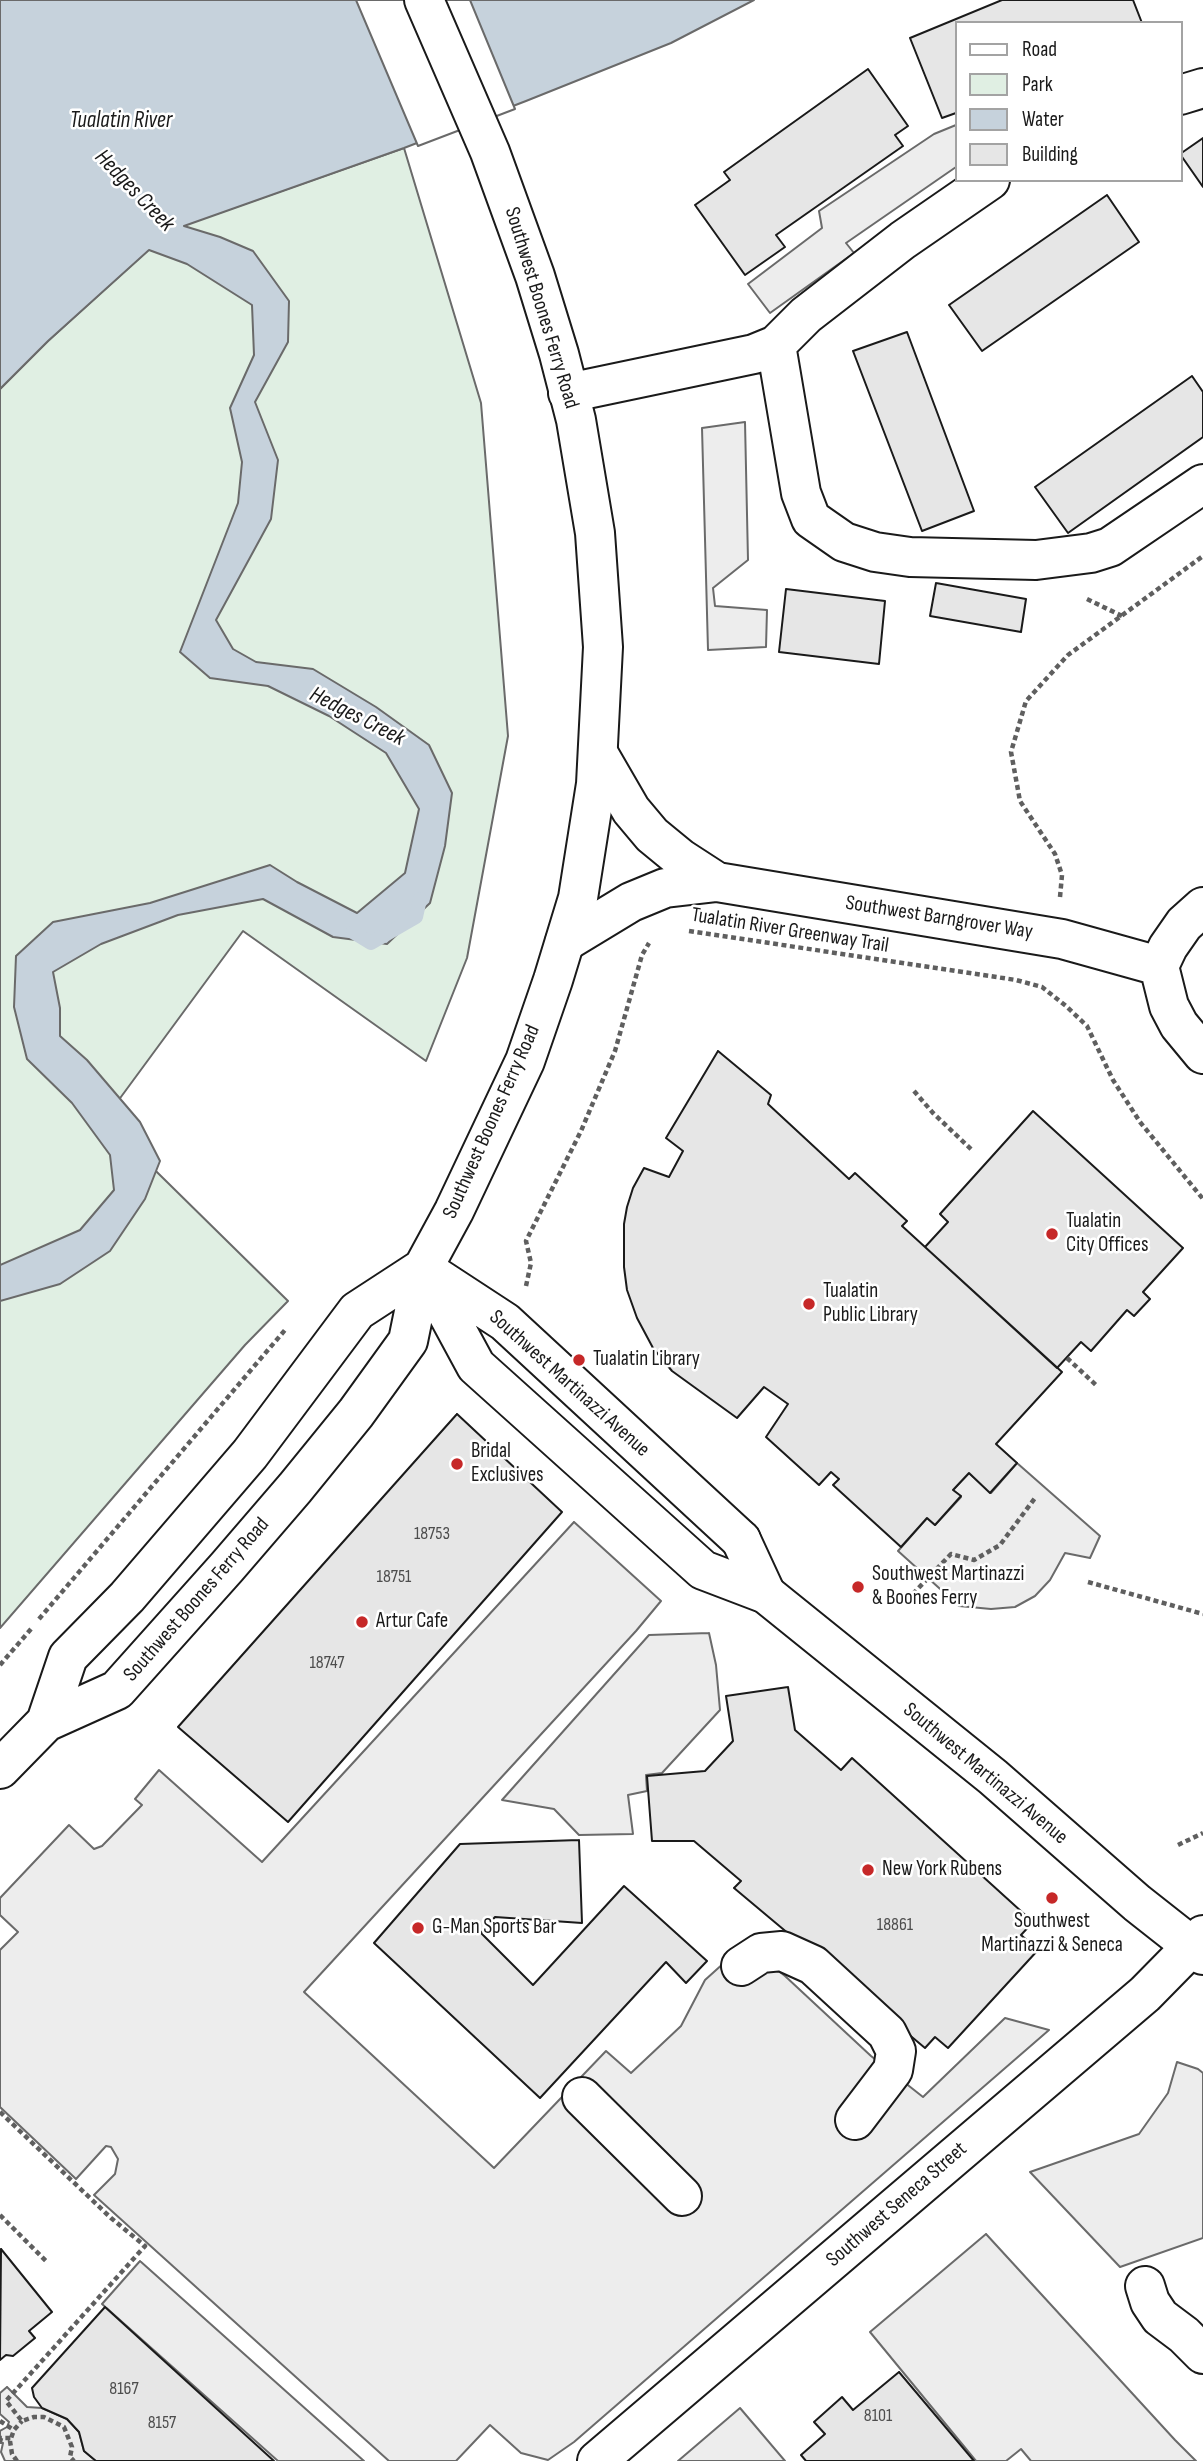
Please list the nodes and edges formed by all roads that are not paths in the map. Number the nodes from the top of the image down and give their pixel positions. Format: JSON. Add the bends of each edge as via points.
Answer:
{"nodes":[{"id":1,"x":424,"y":0,"type":"edge"},
{"id":2,"x":1203,"y":88,"type":"edge"},
{"id":3,"x":1182,"y":94,"type":"edge"},
{"id":4,"x":987,"y":182,"type":"edge"},
{"id":5,"x":776,"y":345,"type":"junction"},
{"id":6,"x":568,"y":393,"type":"junction"},
{"id":7,"x":1203,"y":484,"type":"edge"},
{"id":8,"x":598,"y":753,"type":"junction"},
{"id":9,"x":717,"y":882,"type":"junction"},
{"id":10,"x":1203,"y":907,"type":"edge"},
{"id":11,"x":565,"y":942,"type":"junction"},
{"id":12,"x":1159,"y":966,"type":"junction"},
{"id":13,"x":1203,"y":1054,"type":"edge"},
{"id":14,"x":423,"y":1268,"type":"junction"},
{"id":15,"x":766,"y":1594,"type":"junction"},
{"id":16,"x":46,"y":1721,"type":"junction"},
{"id":17,"x":0,"y":1769,"type":"edge"},
{"id":18,"x":1200,"y":1945,"type":"edge"},
{"id":19,"x":741,"y":1966,"type":"dead end"},
{"id":20,"x":582,"y":2096,"type":"dead end"},
{"id":21,"x":855,"y":2120,"type":"dead end"},
{"id":22,"x":682,"y":2196,"type":"dead end"},
{"id":23,"x":1145,"y":2286,"type":"dead end"},
{"id":24,"x":1203,"y":2354,"type":"edge"},
{"id":25,"x":597,"y":2461,"type":"edge"}],
"edges":[{"from":1,"to":6,"type":"main road","name":"Southwest Boones Ferry Road","via":[[489,152],[535,276]]},
{"from":2,"to":3,"type":"main road"},
{"from":4,"to":5,"type":"main road","via":[[902,240],[806,315]]},
{"from":5,"to":6,"type":"main road","via":[[754,354]]},
{"from":5,"to":7,"type":"main road","via":[[801,493],[811,520],[844,542],[910,557],[1036,560],[1091,553],[1110,547]]},
{"from":6,"to":8,"type":"main road","name":"Southwest Boones Ferry Road","via":[[595,533],[603,647]]},
{"from":8,"to":9,"type":"main road","via":[[631,810],[652,835]]},
{"from":8,"to":11,"type":"main road","name":"Southwest Boones Ferry Road","via":[[580,887]]},
{"from":9,"to":11,"type":"main road","via":[[665,888],[631,902]]},
{"from":9,"to":12,"type":"main road","name":"Southwest Barngrover Way","via":[[1062,939]]},
{"from":10,"to":12,"type":"main road","via":[[1184,924]]},
{"from":11,"to":14,"type":"main road","name":"Southwest Boones Ferry Road","via":[[525,1060]]},
{"from":12,"to":13,"type":"main road","via":[[1169,1006]]},
{"from":14,"to":15,"type":"main road","name":"Southwest Martinazzi Avenue","via":[[505,1322],[741,1540]]},
{"from":14,"to":15,"type":"main road","name":"Southwest Martinazzi Avenue","via":[[476,1366],[703,1570]]},
{"from":14,"to":16,"type":"main road","name":"Southwest Boones Ferry Road","via":[[357,1311],[250,1454],[127,1597],[68,1657]]},
{"from":14,"to":16,"type":"main road","name":"Southwest Boones Ferry Road","via":[[408,1341],[295,1488],[117,1690]]},
{"from":15,"to":18,"type":"main road","name":"Southwest Martinazzi Avenue","via":[[993,1777],[1137,1903]]},
{"from":16,"to":17,"type":"main road","name":"Southwest Boones Ferry Road"},
{"from":18,"to":25,"type":"main road","name":"Southwest Seneca Street"},
{"from":19,"to":21,"type":"main road","via":[[761,1953],[782,1951],[813,1965],[887,2033],[897,2051],[893,2070]]},
{"from":20,"to":22,"type":"main road"},
{"from":23,"to":24,"type":"main road","via":[[1160,2317]]}]}
